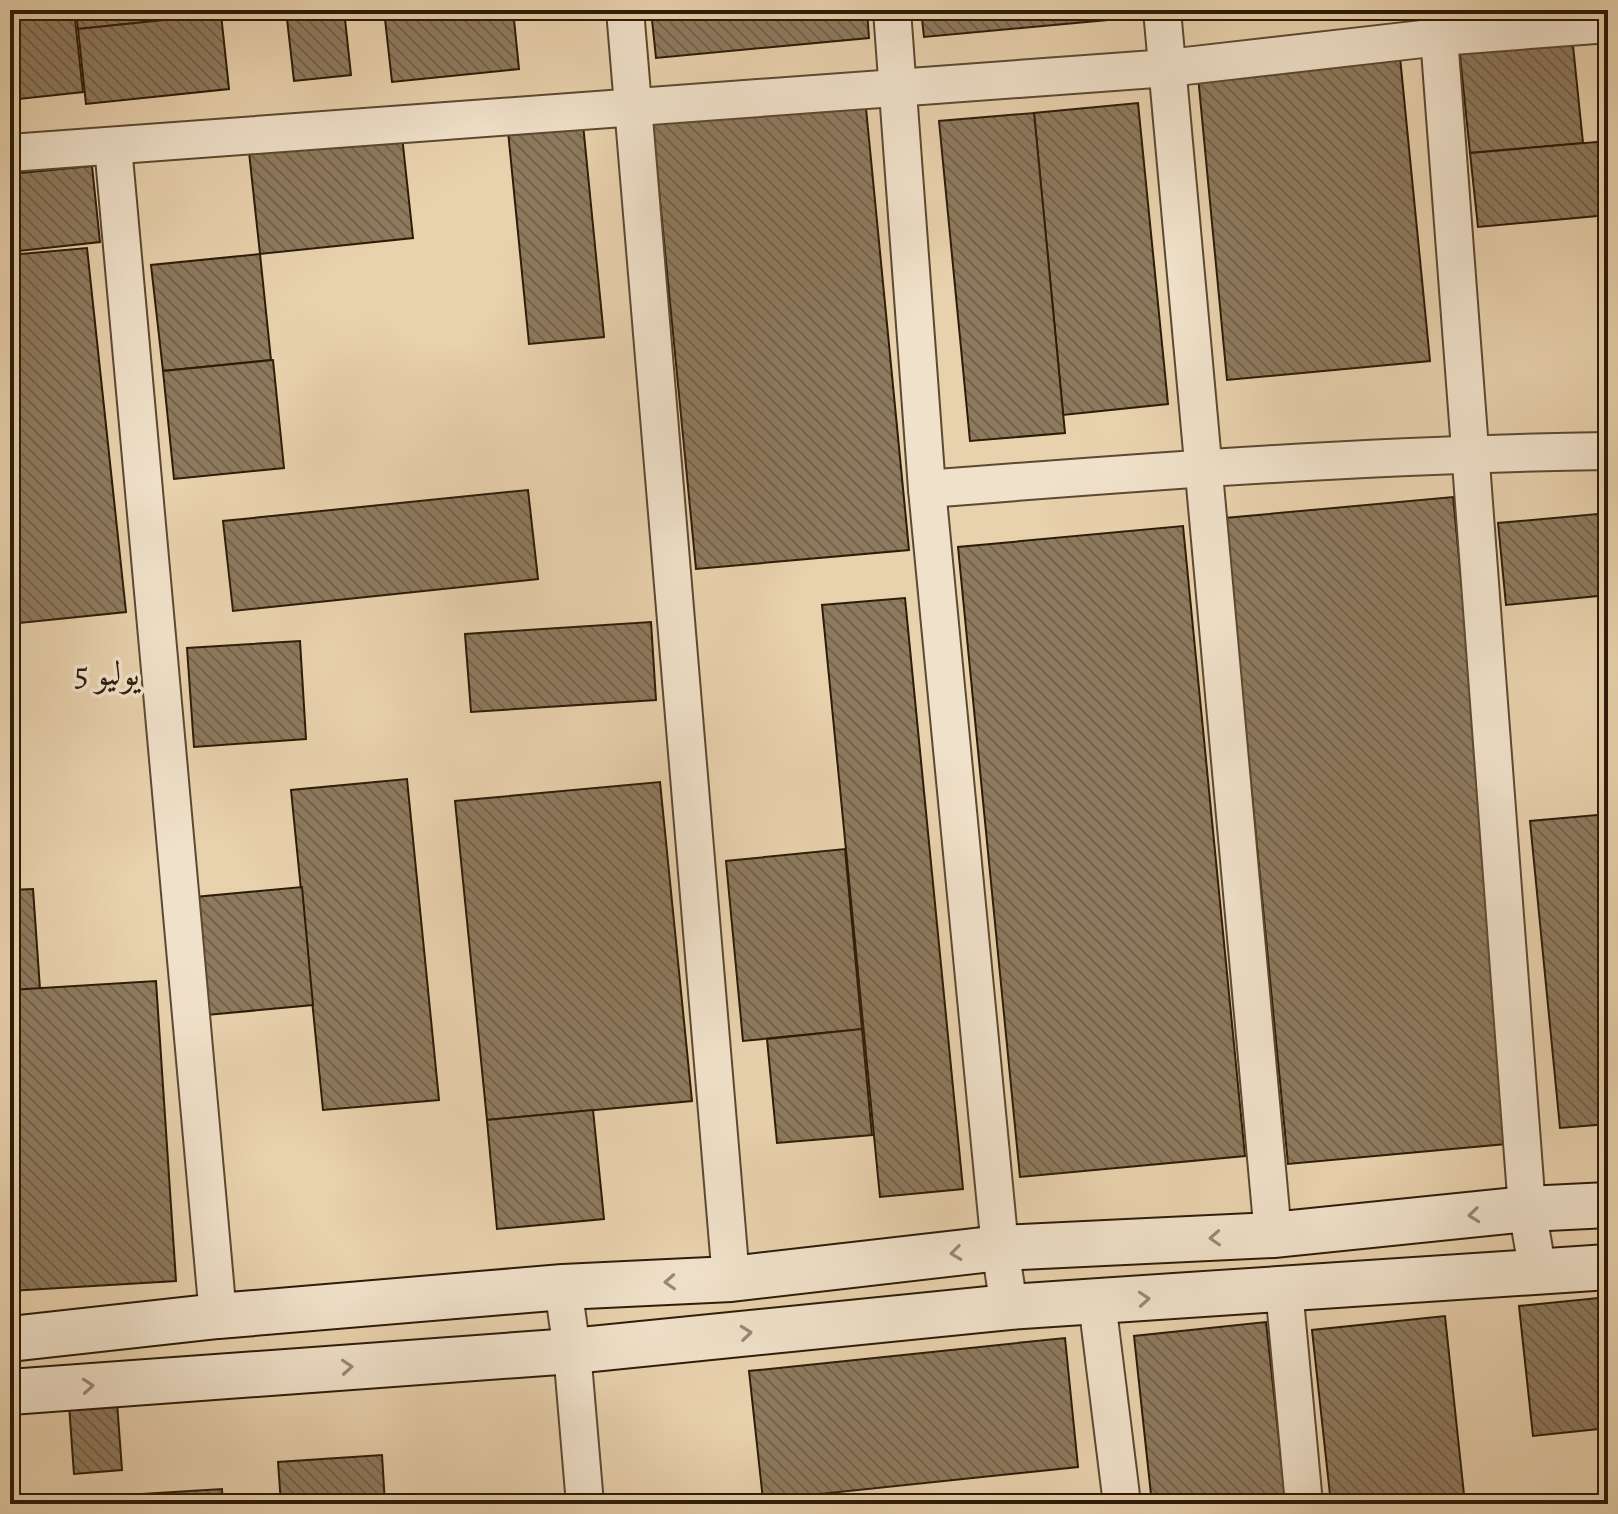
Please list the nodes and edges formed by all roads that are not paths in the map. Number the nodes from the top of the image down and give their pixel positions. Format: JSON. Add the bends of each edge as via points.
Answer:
{"nodes":[{"id":1,"x":625,"y":10,"type":"edge"},
{"id":2,"x":892,"y":10,"type":"edge"},
{"id":3,"x":1162,"y":10,"type":"edge"},
{"id":4,"x":1438,"y":23,"type":"edge"},
{"id":5,"x":1608,"y":24,"type":"edge"},
{"id":6,"x":1168,"y":68,"type":"junction"},
{"id":7,"x":897,"y":89,"type":"junction"},
{"id":8,"x":635,"y":109,"type":"junction"},
{"id":9,"x":113,"y":146,"type":"junction"},
{"id":10,"x":10,"y":153,"type":"edge"},
{"id":11,"x":1608,"y":451,"type":"edge"},
{"id":12,"x":1471,"y":453,"type":"junction"},
{"id":13,"x":1203,"y":468,"type":"junction"},
{"id":14,"x":927,"y":489,"type":"junction"},
{"id":15,"x":1608,"y":1205,"type":"edge"},
{"id":16,"x":1527,"y":1209,"type":"junction"},
{"id":17,"x":1273,"y":1235,"type":"junction"},
{"id":18,"x":1000,"y":1248,"type":"junction"},
{"id":19,"x":1608,"y":1267,"type":"edge"},
{"id":20,"x":1538,"y":1273,"type":"junction"},
{"id":21,"x":731,"y":1279,"type":"junction"},
{"id":22,"x":563,"y":1287,"type":"junction"},
{"id":23,"x":1284,"y":1289,"type":"junction"},
{"id":24,"x":1097,"y":1302,"type":"junction"},
{"id":25,"x":1009,"y":1307,"type":"junction"},
{"id":26,"x":218,"y":1316,"type":"junction"},
{"id":27,"x":10,"y":1339,"type":"edge"},
{"id":28,"x":572,"y":1351,"type":"junction"},
{"id":29,"x":10,"y":1392,"type":"edge"},
{"id":30,"x":585,"y":1504,"type":"edge"},
{"id":31,"x":1122,"y":1504,"type":"edge"},
{"id":32,"x":1304,"y":1504,"type":"edge"}],
"edges":[{"from":1,"to":8,"type":"street"},
{"from":2,"to":7,"type":"street"},
{"from":3,"to":6,"type":"street"},
{"from":4,"to":5,"type":"street"},
{"from":4,"to":6,"type":"street"},
{"from":4,"to":12,"type":"street"},
{"from":6,"to":7,"type":"street"},
{"from":6,"to":13,"type":"street"},
{"from":7,"to":8,"type":"street"},
{"from":7,"to":14,"type":"street"},
{"from":8,"to":9,"type":"street"},
{"from":8,"to":21,"type":"street"},
{"from":9,"to":10,"type":"street"},
{"from":9,"to":26,"type":"street"},
{"from":11,"to":12,"type":"street"},
{"from":12,"to":13,"type":"street"},
{"from":12,"to":16,"type":"street"},
{"from":13,"to":14,"type":"street"},
{"from":13,"to":17,"type":"street"},
{"from":14,"to":18,"type":"street"},
{"from":15,"to":16,"type":"main road"},
{"from":16,"to":17,"type":"main road","one_way":true},
{"from":16,"to":20,"type":"street"},
{"from":17,"to":18,"type":"main road","one_way":true},
{"from":18,"to":21,"type":"main road","one_way":true},
{"from":18,"to":25,"type":"street"},
{"from":19,"to":20,"type":"main road"},
{"from":20,"to":23,"type":"main road"},
{"from":21,"to":22,"type":"main road","one_way":true},
{"from":22,"to":26,"type":"main road"},
{"from":22,"to":28,"type":"street"},
{"from":24,"to":23,"type":"main road","one_way":true},
{"from":23,"to":32,"type":"street"},
{"from":24,"to":25,"type":"main road"},
{"from":24,"to":31,"type":"street"},
{"from":28,"to":25,"type":"main road","one_way":true},
{"from":26,"to":27,"type":"main road"},
{"from":29,"to":28,"type":"main road","one_way":true},
{"from":28,"to":30,"type":"street"}]}
